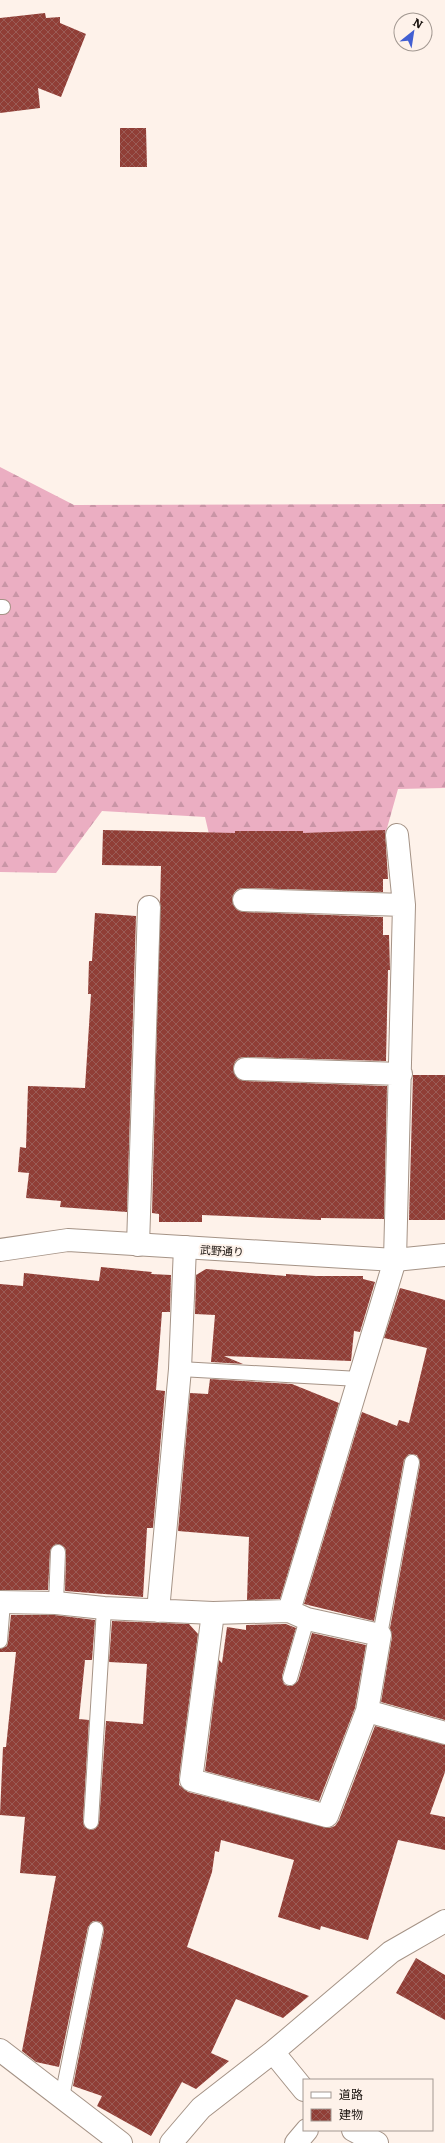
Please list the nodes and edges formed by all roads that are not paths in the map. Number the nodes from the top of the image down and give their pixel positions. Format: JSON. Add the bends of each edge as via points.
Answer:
{"nodes":[{"id":1,"x":397,"y":835,"type":"dead end"},
{"id":2,"x":244,"y":900,"type":"dead end"},
{"id":3,"x":404,"y":906,"type":"junction"},
{"id":4,"x":149,"y":907,"type":"dead end"},
{"id":5,"x":245,"y":1069,"type":"dead end"},
{"id":6,"x":401,"y":1074,"type":"junction"},
{"id":7,"x":138,"y":1245,"type":"junction"},
{"id":8,"x":185,"y":1247,"type":"junction"},
{"id":9,"x":0,"y":1250,"type":"edge"},
{"id":10,"x":445,"y":1255,"type":"edge"},
{"id":11,"x":395,"y":1260,"type":"junction"},
{"id":12,"x":180,"y":1369,"type":"junction"},
{"id":13,"x":359,"y":1379,"type":"junction"},
{"id":14,"x":412,"y":1462,"type":"dead end"},
{"id":15,"x":58,"y":1552,"type":"dead end"},
{"id":16,"x":2,"y":1602,"type":"edge"},
{"id":17,"x":56,"y":1603,"type":"junction"},
{"id":18,"x":104,"y":1608,"type":"junction"},
{"id":19,"x":158,"y":1611,"type":"junction"},
{"id":20,"x":213,"y":1613,"type":"junction"},
{"id":21,"x":298,"y":1615,"type":"junction"},
{"id":22,"x":380,"y":1635,"type":"junction"},
{"id":23,"x":0,"y":1642,"type":"edge"},
{"id":24,"x":290,"y":1678,"type":"dead end"},
{"id":25,"x":367,"y":1710,"type":"junction"},
{"id":26,"x":445,"y":1733,"type":"edge"},
{"id":27,"x":91,"y":1822,"type":"dead end"},
{"id":28,"x":445,"y":1921,"type":"edge"},
{"id":29,"x":96,"y":1929,"type":"dead end"},
{"id":30,"x":0,"y":2050,"type":"edge"},
{"id":31,"x":273,"y":2052,"type":"junction"},
{"id":32,"x":303,"y":2089,"type":"edge"},
{"id":33,"x":62,"y":2097,"type":"junction"},
{"id":34,"x":306,"y":2131,"type":"edge"},
{"id":35,"x":355,"y":2131,"type":"edge"},
{"id":36,"x":121,"y":2143,"type":"edge"},
{"id":37,"x":171,"y":2143,"type":"edge"},
{"id":38,"x":296,"y":2143,"type":"edge"},
{"id":39,"x":377,"y":2143,"type":"edge"}],
"edges":[{"from":1,"to":3,"type":"street"},
{"from":2,"to":3,"type":"street"},
{"from":3,"to":6,"type":"street"},
{"from":4,"to":7,"type":"street"},
{"from":5,"to":6,"type":"street"},
{"from":6,"to":11,"type":"street"},
{"from":7,"to":8,"type":"street","name":"武野通り"},
{"from":7,"to":9,"type":"street","name":"武野通り","via":[[68,1240]]},
{"from":8,"to":11,"type":"street","name":"武野通り"},
{"from":8,"to":12,"type":"street"},
{"from":10,"to":11,"type":"street","name":"武野通り"},
{"from":11,"to":13,"type":"street"},
{"from":12,"to":13,"type":"lane"},
{"from":12,"to":19,"type":"street"},
{"from":13,"to":21,"type":"street"},
{"from":14,"to":22,"type":"lane"},
{"from":15,"to":17,"type":"lane"},
{"from":16,"to":17,"type":"street"},
{"from":16,"to":23,"type":"lane"},
{"from":17,"to":18,"type":"street"},
{"from":18,"to":19,"type":"street"},
{"from":18,"to":27,"type":"lane"},
{"from":19,"to":20,"type":"street"},
{"from":20,"to":21,"type":"street"},
{"from":20,"to":25,"type":"street","via":[[191,1780],[327,1816]]},
{"from":21,"to":22,"type":"street"},
{"from":21,"to":24,"type":"lane"},
{"from":22,"to":25,"type":"street"},
{"from":25,"to":26,"type":"street"},
{"from":28,"to":31,"type":"street","via":[[391,1952]]},
{"from":29,"to":33,"type":"lane"},
{"from":30,"to":33,"type":"street"},
{"from":31,"to":32,"type":"street"},
{"from":31,"to":37,"type":"street","via":[[201,2108]]},
{"from":33,"to":36,"type":"street"},
{"from":34,"to":38,"type":"street"},
{"from":35,"to":39,"type":"street"}]}
